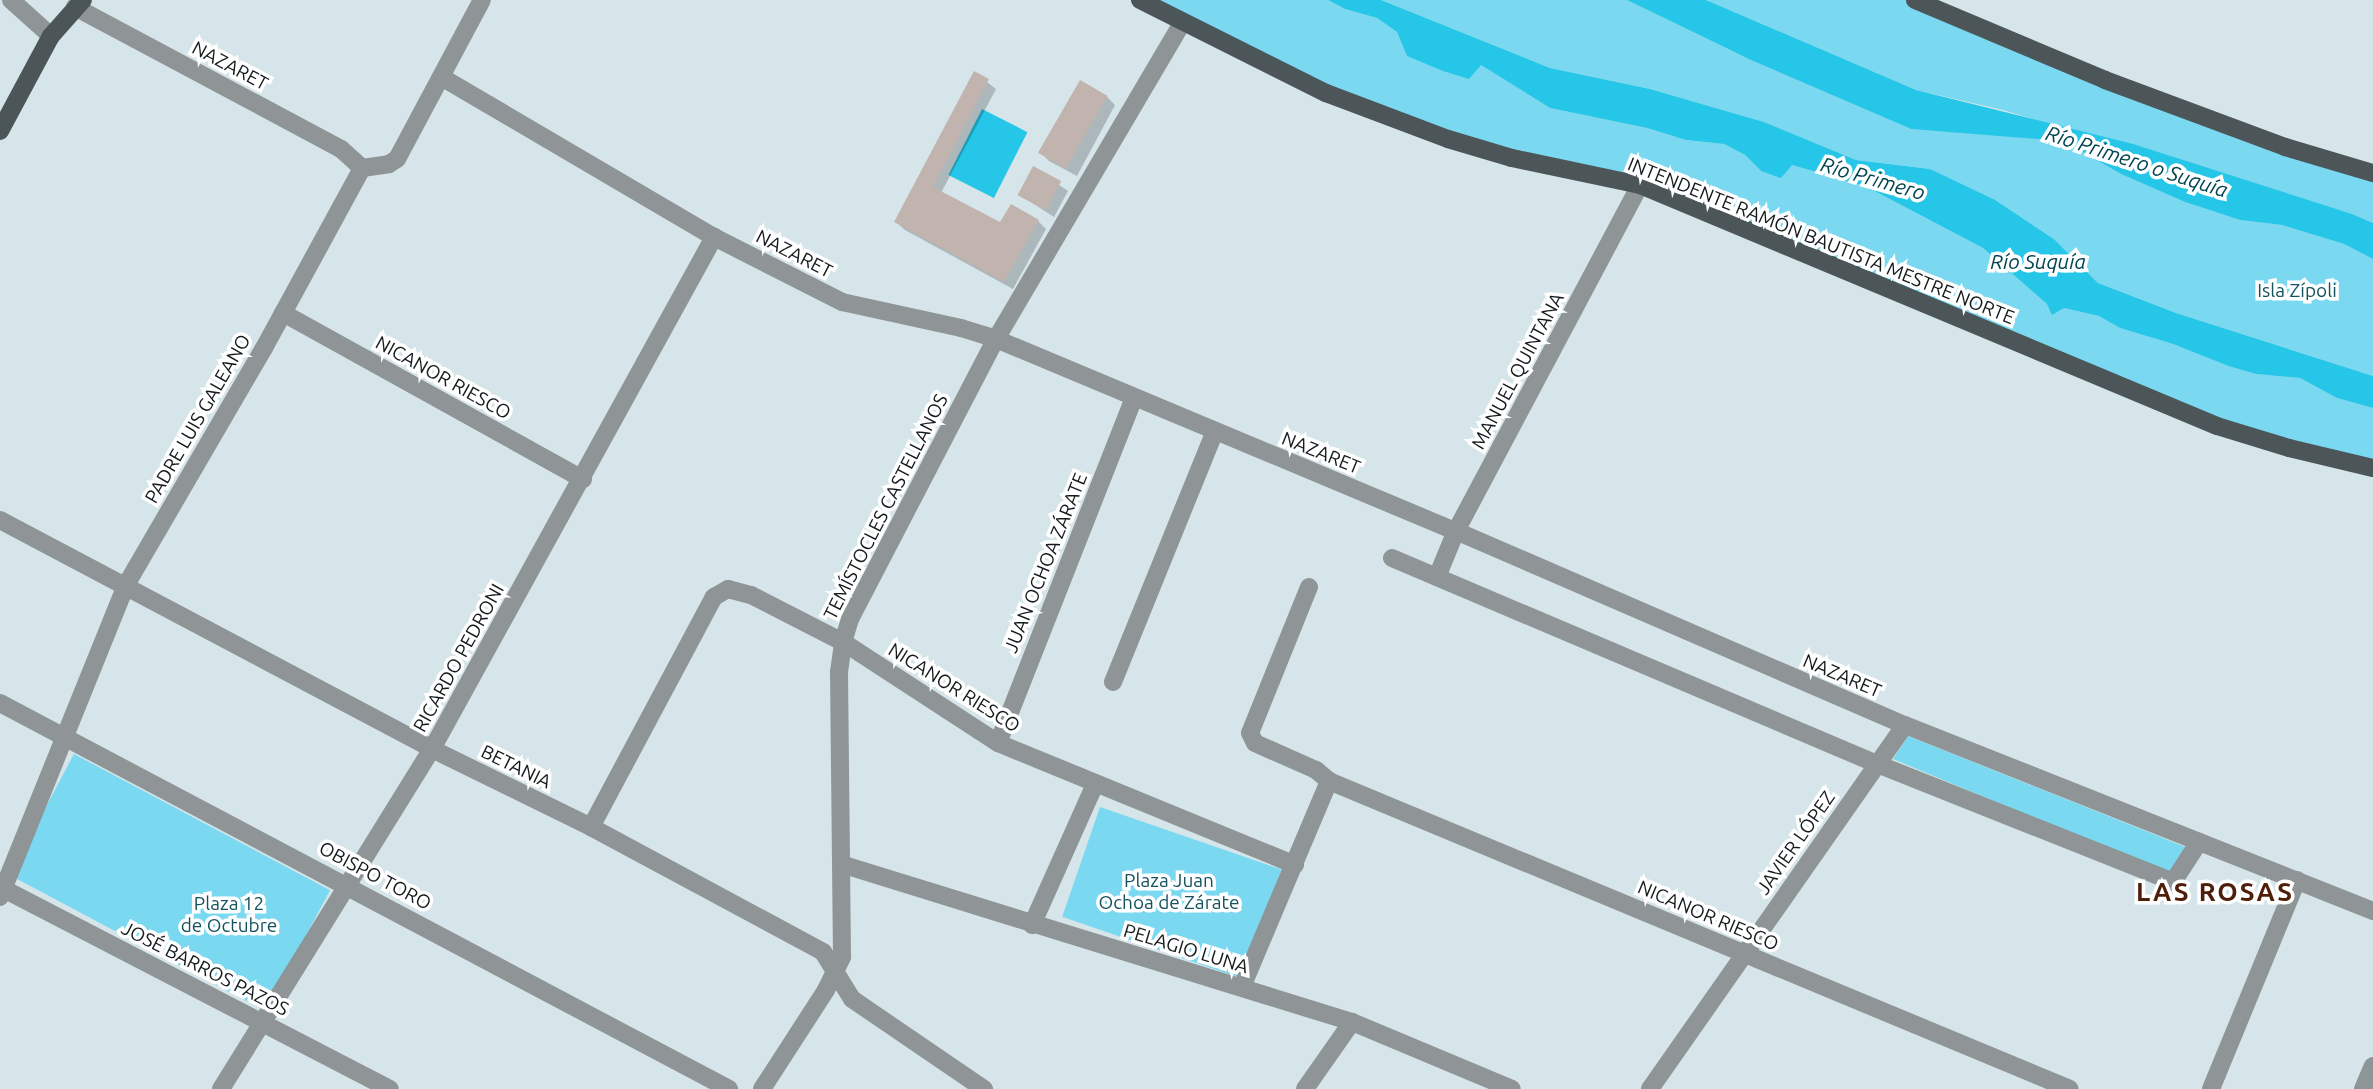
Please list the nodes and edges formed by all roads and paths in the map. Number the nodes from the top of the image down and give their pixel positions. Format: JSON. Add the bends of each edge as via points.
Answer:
{"nodes":[{"id":1,"x":11,"y":0,"type":"edge"},
{"id":2,"x":482,"y":0,"type":"edge"},
{"id":3,"x":1140,"y":0,"type":"edge"},
{"id":4,"x":1915,"y":0,"type":"edge"},
{"id":5,"x":79,"y":3,"type":"edge"},
{"id":6,"x":1183,"y":22,"type":"junction"},
{"id":7,"x":51,"y":36,"type":"junction"},
{"id":8,"x":443,"y":78,"type":"junction"},
{"id":9,"x":0,"y":131,"type":"edge"},
{"id":10,"x":362,"y":168,"type":"junction"},
{"id":11,"x":2373,"y":173,"type":"edge"},
{"id":12,"x":1640,"y":185,"type":"junction"},
{"id":13,"x":714,"y":237,"type":"junction"},
{"id":14,"x":283,"y":313,"type":"junction"},
{"id":15,"x":996,"y":339,"type":"junction"},
{"id":16,"x":1134,"y":398,"type":"junction"},
{"id":17,"x":1214,"y":433,"type":"junction"},
{"id":18,"x":2373,"y":468,"type":"edge"},
{"id":19,"x":583,"y":479,"type":"junction"},
{"id":20,"x":0,"y":520,"type":"edge"},
{"id":21,"x":1457,"y":531,"type":"junction"},
{"id":22,"x":1392,"y":558,"type":"dead end"},
{"id":23,"x":1437,"y":578,"type":"junction"},
{"id":24,"x":126,"y":585,"type":"junction"},
{"id":25,"x":1309,"y":587,"type":"dead end"},
{"id":26,"x":843,"y":642,"type":"junction"},
{"id":27,"x":1113,"y":682,"type":"dead end"},
{"id":28,"x":0,"y":703,"type":"edge"},
{"id":29,"x":1905,"y":725,"type":"junction"},
{"id":30,"x":64,"y":737,"type":"junction"},
{"id":31,"x":998,"y":743,"type":"junction"},
{"id":32,"x":432,"y":749,"type":"junction"},
{"id":33,"x":1877,"y":764,"type":"junction"},
{"id":34,"x":1329,"y":781,"type":"junction"},
{"id":35,"x":1095,"y":783,"type":"junction"},
{"id":36,"x":590,"y":827,"type":"junction"},
{"id":37,"x":2199,"y":842,"type":"junction"},
{"id":38,"x":841,"y":864,"type":"junction"},
{"id":39,"x":1294,"y":864,"type":"junction"},
{"id":40,"x":2297,"y":880,"type":"junction"},
{"id":41,"x":349,"y":886,"type":"junction"},
{"id":42,"x":1,"y":891,"type":"edge"},
{"id":43,"x":2373,"y":911,"type":"edge"},
{"id":44,"x":1032,"y":925,"type":"junction"},
{"id":45,"x":1744,"y":954,"type":"junction"},
{"id":46,"x":837,"y":970,"type":"junction"},
{"id":47,"x":1242,"y":987,"type":"junction"},
{"id":48,"x":263,"y":1023,"type":"junction"},
{"id":49,"x":1352,"y":1023,"type":"junction"},
{"id":50,"x":2373,"y":1066,"type":"edge"},
{"id":51,"x":221,"y":1089,"type":"edge"},
{"id":52,"x":390,"y":1089,"type":"edge"},
{"id":53,"x":729,"y":1089,"type":"edge"},
{"id":54,"x":762,"y":1089,"type":"edge"},
{"id":55,"x":984,"y":1089,"type":"edge"},
{"id":56,"x":1306,"y":1089,"type":"edge"},
{"id":57,"x":1512,"y":1089,"type":"edge"},
{"id":58,"x":1650,"y":1089,"type":"edge"},
{"id":59,"x":2070,"y":1089,"type":"edge"},
{"id":60,"x":2211,"y":1089,"type":"edge"},
{"id":61,"x":2364,"y":1089,"type":"edge"}],
"edges":[{"from":1,"to":7,"type":"street"},
{"from":2,"to":8,"type":"street"},
{"from":3,"to":6,"type":"main road","name":"INTENDENTE RAMÓN BAUTISTA MESTRE NORTE"},
{"from":4,"to":11,"type":"main road","via":[[2118,85],[2285,147]]},
{"from":5,"to":7,"type":"main road"},
{"from":5,"to":10,"type":"street","name":"NAZARET","via":[[341,149]]},
{"from":6,"to":12,"type":"main road","name":"INTENDENTE RAMÓN BAUTISTA MESTRE NORTE","via":[[1326,93],[1448,139],[1512,158]]},
{"from":6,"to":15,"type":"street","name":"TEMÍSTOCLES CASTELLANOS"},
{"from":7,"to":9,"type":"main road"},
{"from":8,"to":10,"type":"street","via":[[397,159]]},
{"from":8,"to":13,"type":"street","name":"NAZARET"},
{"from":10,"to":14,"type":"street","name":"PADRE LUIS GALEANO"},
{"from":12,"to":18,"type":"main road","name":"INTENDENTE RAMÓN BAUTISTA MESTRE NORTE","via":[[2217,426]]},
{"from":12,"to":21,"type":"street","name":"MANUEL QUINTANA"},
{"from":13,"to":15,"type":"street","name":"NAZARET","via":[[842,302]]},
{"from":13,"to":19,"type":"street","name":"RICARDO PEDRONI"},
{"from":14,"to":19,"type":"street","name":"NICANOR RIESCO"},
{"from":14,"to":24,"type":"street","name":"PADRE LUIS GALEANO"},
{"from":15,"to":16,"type":"street","name":"NAZARET"},
{"from":15,"to":26,"type":"street","name":"TEMÍSTOCLES CASTELLANOS","via":[[850,619]]},
{"from":16,"to":17,"type":"street","name":"NAZARET"},
{"from":16,"to":31,"type":"street","name":"JUAN OCHOA ZÁRATE"},
{"from":17,"to":21,"type":"street","name":"NAZARET"},
{"from":17,"to":27,"type":"street"},
{"from":19,"to":32,"type":"street","name":"RICARDO PEDRONI"},
{"from":20,"to":24,"type":"street","name":"BETANIA"},
{"from":21,"to":23,"type":"street","name":"MANUEL QUINTANA"},
{"from":21,"to":29,"type":"street","name":"NAZARET"},
{"from":22,"to":23,"type":"street"},
{"from":23,"to":33,"type":"street"},
{"from":24,"to":30,"type":"street","name":"PADRE LUIS GALEANO"},
{"from":24,"to":32,"type":"street","name":"BETANIA"},
{"from":25,"to":34,"type":"street","name":"NICANOR RIESCO","via":[[1250,733],[1255,743],[1316,770]]},
{"from":26,"to":31,"type":"street","name":"NICANOR RIESCO"},
{"from":26,"to":36,"type":"street","name":"NICANOR RIESCO","via":[[740,591],[728,589],[714,597]]},
{"from":26,"to":38,"type":"street","name":"TEMÍSTOCLES CASTELLANOS","via":[[839,673]]},
{"from":28,"to":30,"type":"street","name":"OBISPO TORO"},
{"from":29,"to":33,"type":"street","name":"JAVIER LÓPEZ"},
{"from":29,"to":37,"type":"street","name":"NAZARET"},
{"from":30,"to":41,"type":"street","name":"OBISPO TORO"},
{"from":30,"to":42,"type":"street","name":"PADRE LUIS GALEANO"},
{"from":31,"to":35,"type":"street","name":"NICANOR RIESCO"},
{"from":32,"to":36,"type":"street","name":"BETANIA"},
{"from":32,"to":41,"type":"street","name":"RICARDO PEDRONI"},
{"from":33,"to":37,"type":"street","via":[[2174,882]]},
{"from":33,"to":45,"type":"street","name":"JAVIER LÓPEZ"},
{"from":34,"to":39,"type":"street"},
{"from":34,"to":45,"type":"street","name":"NICANOR RIESCO"},
{"from":35,"to":39,"type":"street","name":"NICANOR RIESCO"},
{"from":35,"to":44,"type":"street"},
{"from":36,"to":46,"type":"street","name":"BETANIA","via":[[823,952]]},
{"from":37,"to":40,"type":"street","name":"NAZARET"},
{"from":38,"to":44,"type":"street","name":"PELAGIO LUNA"},
{"from":38,"to":46,"type":"street","name":"TEMÍSTOCLES CASTELLANOS","via":[[844,936]]},
{"from":39,"to":47,"type":"street"},
{"from":40,"to":43,"type":"street","name":"NAZARET"},
{"from":40,"to":60,"type":"street"},
{"from":41,"to":48,"type":"street","name":"RICARDO PEDRONI"},
{"from":41,"to":53,"type":"street","name":"OBISPO TORO"},
{"from":42,"to":48,"type":"street","name":"JOSÉ BARROS PAZOS"},
{"from":44,"to":47,"type":"street","name":"PELAGIO LUNA"},
{"from":45,"to":58,"type":"street","name":"JAVIER LÓPEZ"},
{"from":45,"to":59,"type":"street","name":"NICANOR RIESCO"},
{"from":46,"to":54,"type":"street","name":"TEMÍSTOCLES CASTELLANOS"},
{"from":46,"to":55,"type":"street","name":"BETANIA","via":[[852,999]]},
{"from":47,"to":49,"type":"street","name":"PELAGIO LUNA"},
{"from":48,"to":51,"type":"street","name":"RICARDO PEDRONI"},
{"from":48,"to":52,"type":"street","name":"JOSÉ BARROS PAZOS"},
{"from":49,"to":56,"type":"street"},
{"from":49,"to":57,"type":"street","name":"PELAGIO LUNA"},
{"from":50,"to":61,"type":"street"}]}
